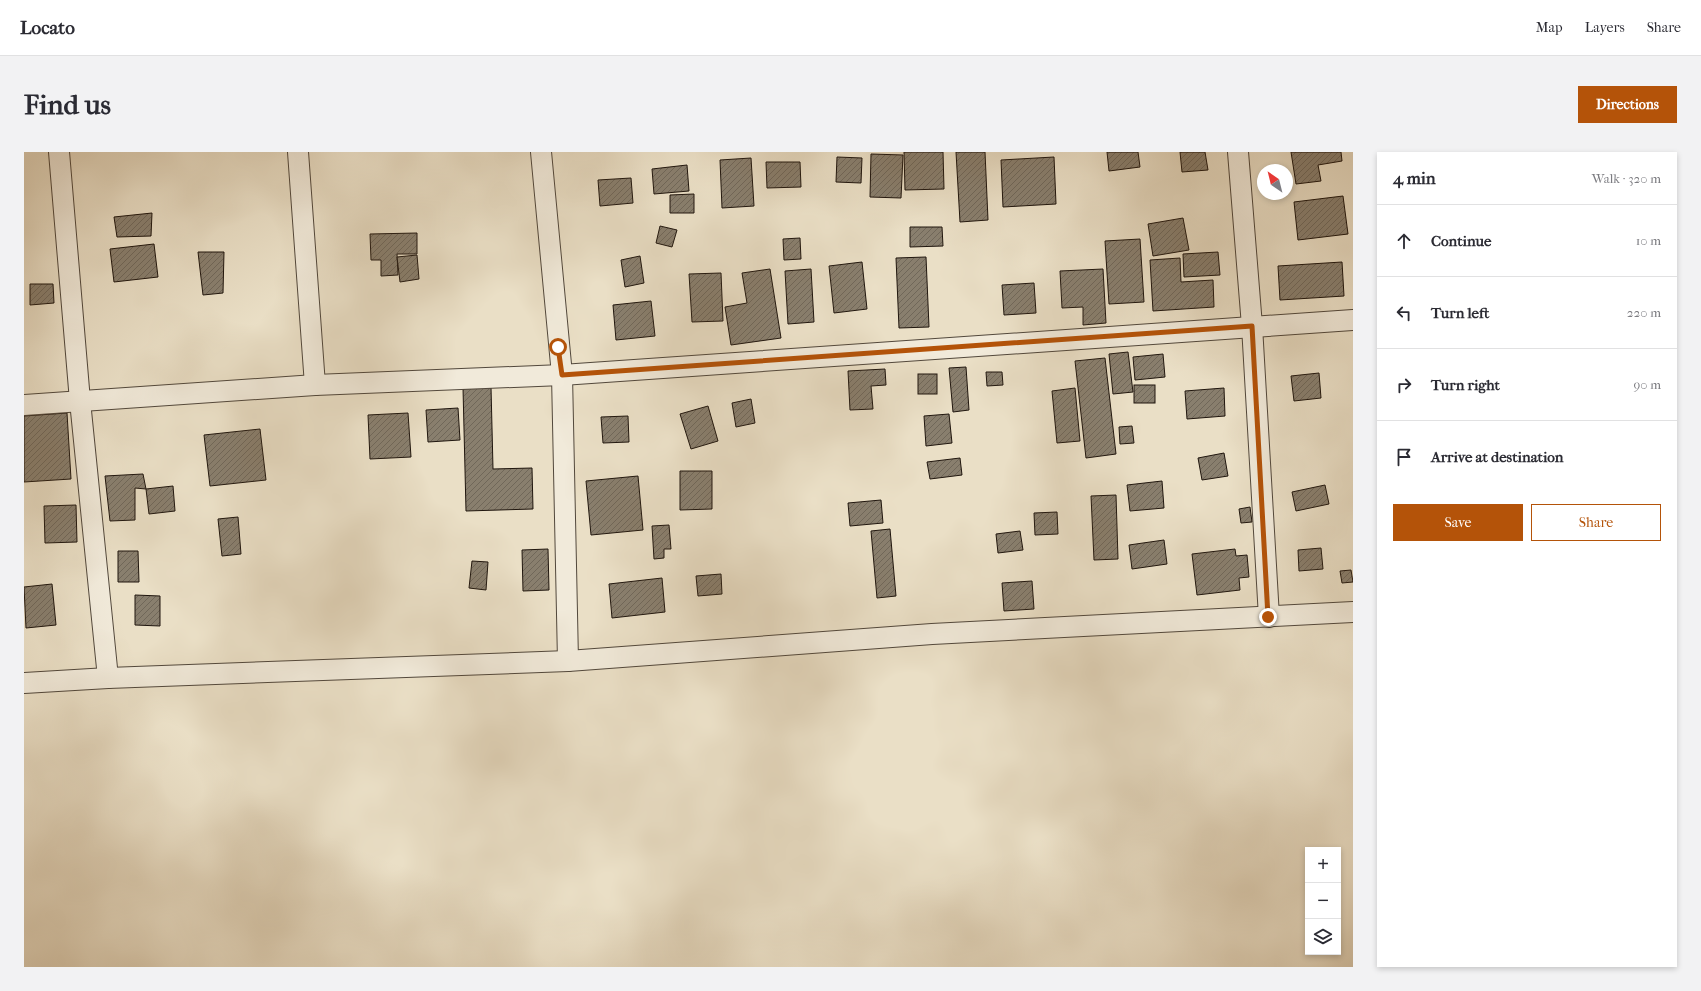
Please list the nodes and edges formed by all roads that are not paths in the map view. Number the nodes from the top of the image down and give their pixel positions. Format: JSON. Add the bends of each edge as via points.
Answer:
{"nodes":[{"id":1,"x":59,"y":152,"type":"edge"},
{"id":2,"x":298,"y":152,"type":"edge"},
{"id":3,"x":541,"y":152,"type":"edge"},
{"id":4,"x":1238,"y":152,"type":"edge"},
{"id":5,"x":1353,"y":320,"type":"edge"},
{"id":6,"x":1252,"y":326,"type":"junction"},
{"id":7,"x":562,"y":375,"type":"junction"},
{"id":8,"x":315,"y":385,"type":"junction"},
{"id":9,"x":80,"y":401,"type":"junction"},
{"id":10,"x":24,"y":405,"type":"edge"},
{"id":11,"x":1353,"y":612,"type":"edge"},
{"id":12,"x":1268,"y":617,"type":"junction"},
{"id":13,"x":568,"y":661,"type":"junction"},
{"id":14,"x":108,"y":678,"type":"junction"},
{"id":15,"x":24,"y":683,"type":"edge"}],
"edges":[{"from":1,"to":9,"type":"street"},
{"from":2,"to":8,"type":"street"},
{"from":3,"to":7,"type":"street"},
{"from":4,"to":6,"type":"street"},
{"from":5,"to":6,"type":"street"},
{"from":6,"to":7,"type":"street"},
{"from":6,"to":12,"type":"street"},
{"from":7,"to":8,"type":"street"},
{"from":7,"to":13,"type":"street"},
{"from":8,"to":9,"type":"street"},
{"from":9,"to":10,"type":"street"},
{"from":9,"to":14,"type":"street"},
{"from":11,"to":12,"type":"street"},
{"from":12,"to":13,"type":"street","via":[[932,634]]},
{"from":13,"to":14,"type":"street"},
{"from":14,"to":15,"type":"street"}]}
